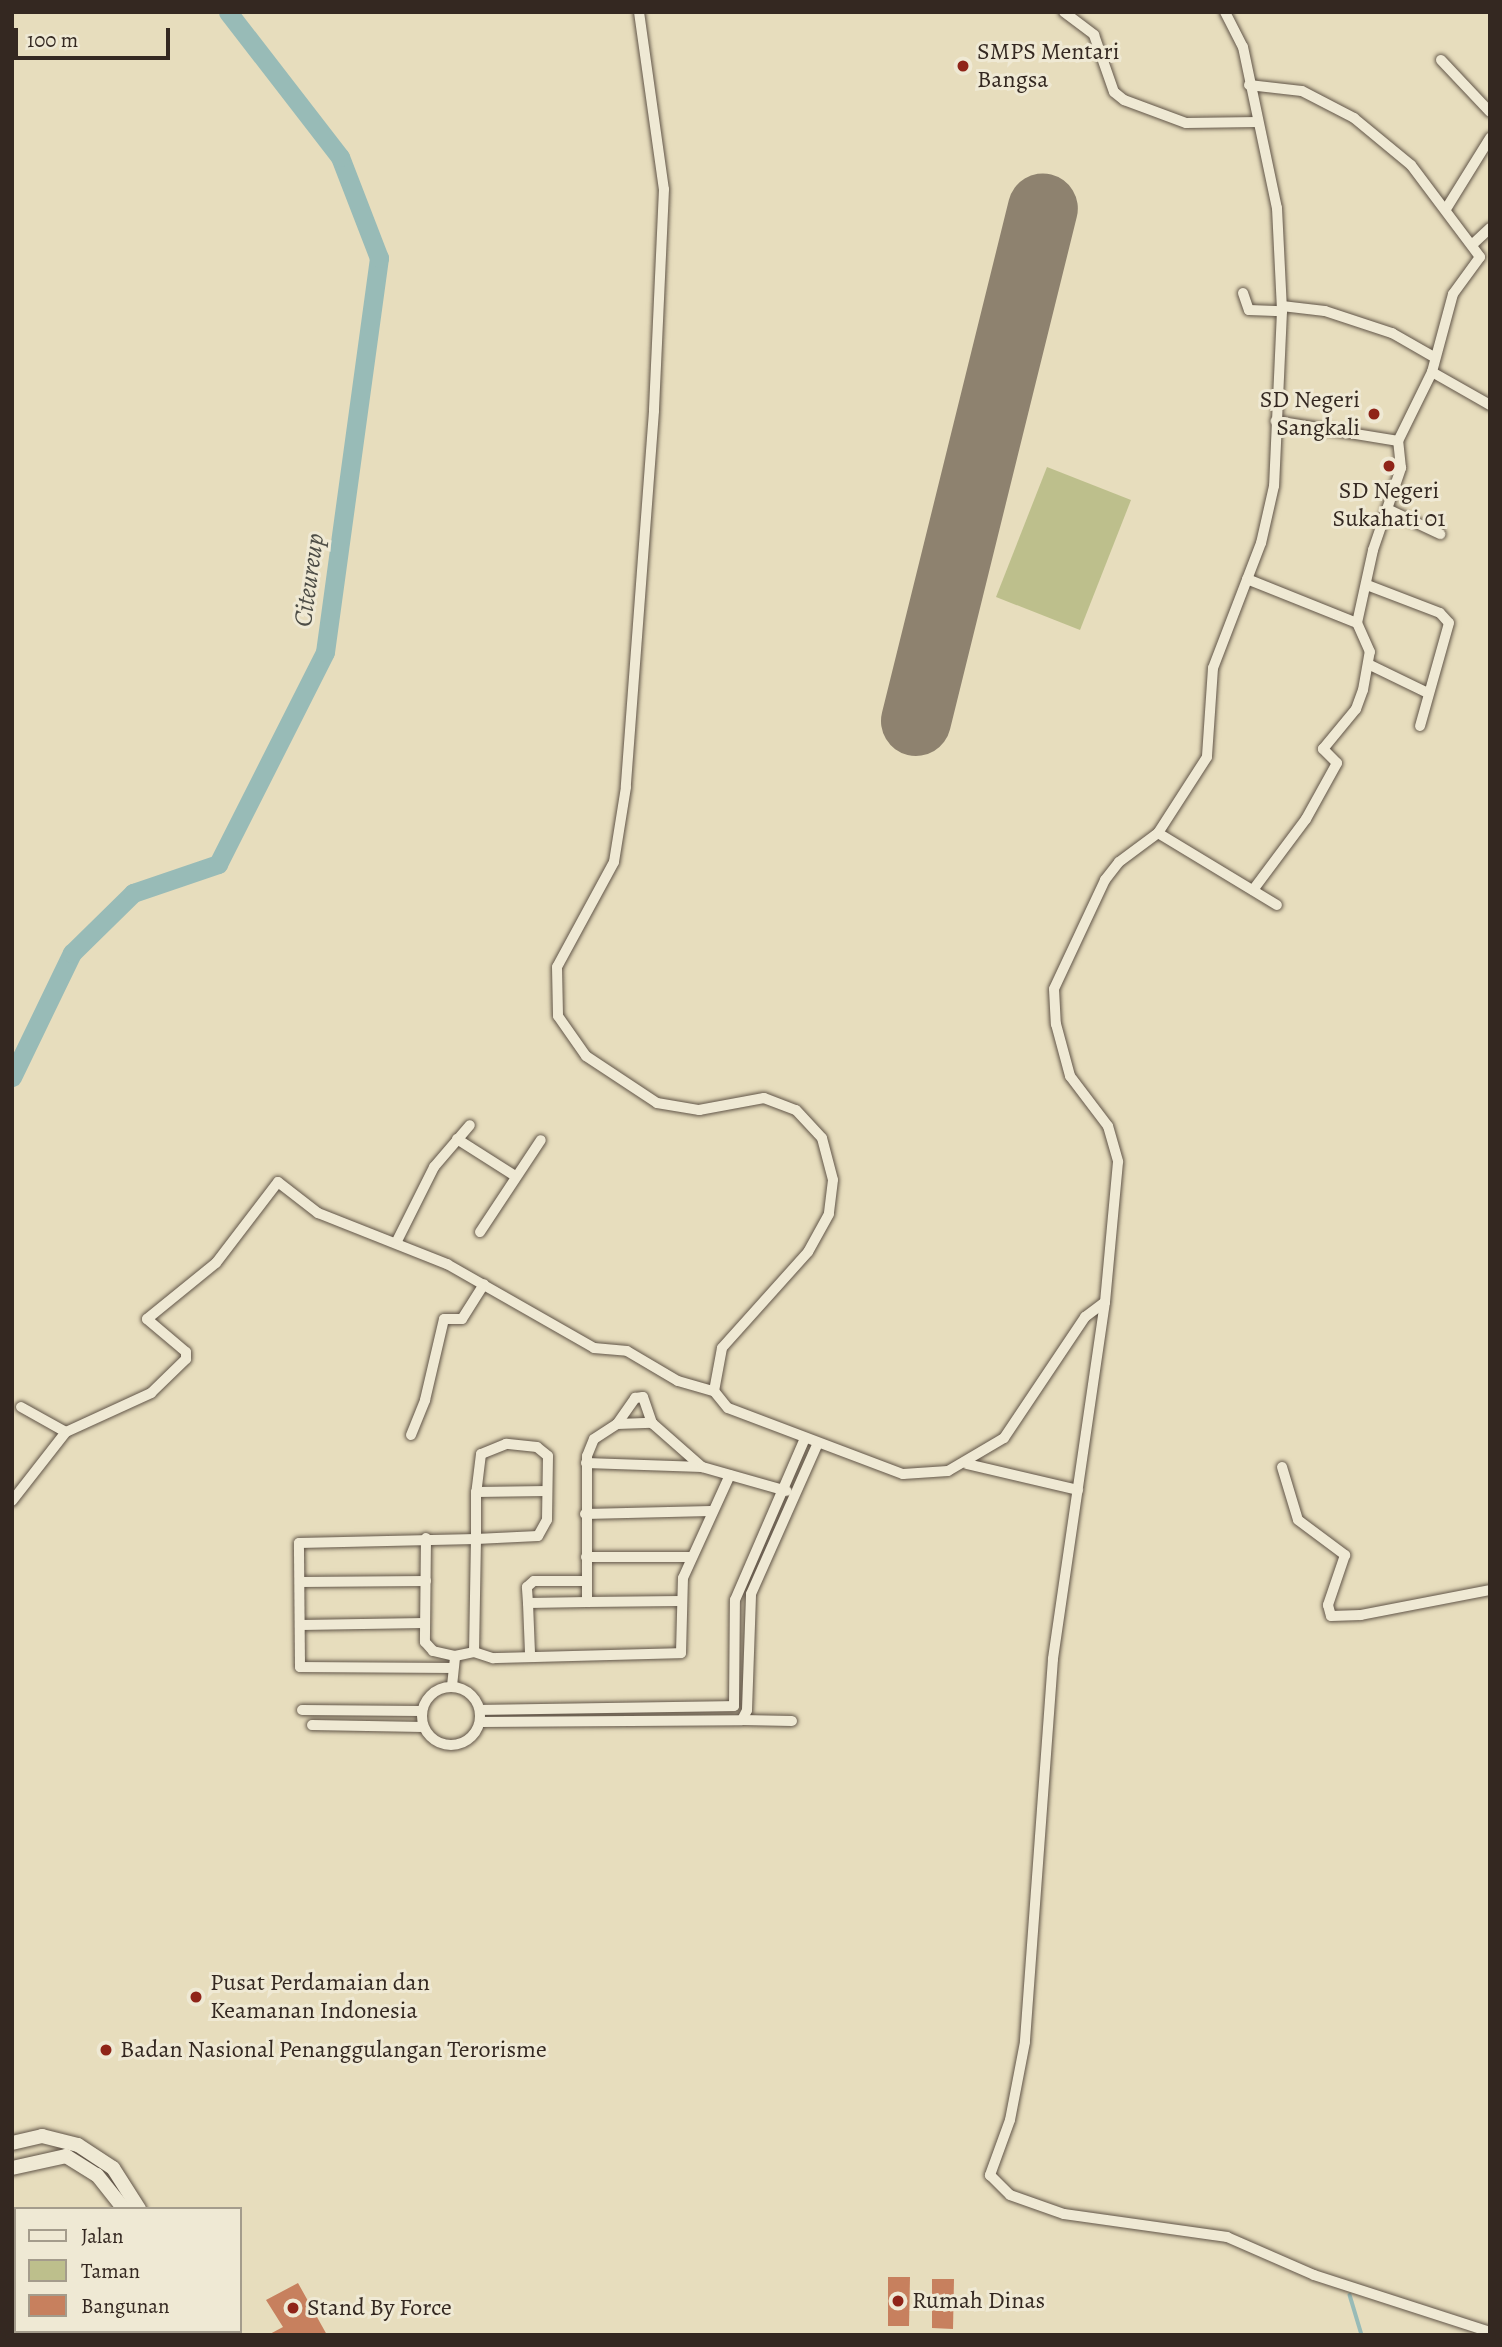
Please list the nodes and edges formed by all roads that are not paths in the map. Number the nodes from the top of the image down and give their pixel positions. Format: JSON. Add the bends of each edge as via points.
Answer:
{"nodes":[{"id":1,"x":639,"y":12,"type":"edge"},
{"id":2,"x":1064,"y":12,"type":"edge"},
{"id":3,"x":1225,"y":12,"type":"edge"},
{"id":4,"x":1441,"y":60,"type":"dead end"},
{"id":5,"x":1249,"y":85,"type":"junction"},
{"id":6,"x":1490,"y":112,"type":"edge"},
{"id":7,"x":1258,"y":122,"type":"junction"},
{"id":8,"x":1490,"y":138,"type":"edge"},
{"id":9,"x":1446,"y":209,"type":"junction"},
{"id":10,"x":1490,"y":229,"type":"edge"},
{"id":11,"x":1474,"y":243,"type":"junction"},
{"id":12,"x":1243,"y":293,"type":"dead end"},
{"id":13,"x":1282,"y":309,"type":"junction"},
{"id":14,"x":1434,"y":357,"type":"junction"},
{"id":15,"x":1432,"y":372,"type":"junction"},
{"id":16,"x":1490,"y":405,"type":"edge"},
{"id":17,"x":1276,"y":421,"type":"junction"},
{"id":18,"x":1398,"y":441,"type":"junction"},
{"id":19,"x":1387,"y":509,"type":"junction"},
{"id":20,"x":1440,"y":534,"type":"dead end"},
{"id":21,"x":1247,"y":579,"type":"junction"},
{"id":22,"x":1367,"y":585,"type":"junction"},
{"id":23,"x":1357,"y":623,"type":"junction"},
{"id":24,"x":1368,"y":664,"type":"junction"},
{"id":25,"x":1429,"y":693,"type":"junction"},
{"id":26,"x":1420,"y":726,"type":"dead end"},
{"id":27,"x":1158,"y":832,"type":"junction"},
{"id":28,"x":1253,"y":890,"type":"junction"},
{"id":29,"x":1278,"y":905,"type":"dead end"},
{"id":30,"x":470,"y":1125,"type":"dead end"},
{"id":31,"x":457,"y":1139,"type":"junction"},
{"id":32,"x":541,"y":1140,"type":"dead end"},
{"id":33,"x":515,"y":1176,"type":"junction"},
{"id":34,"x":480,"y":1232,"type":"dead end"},
{"id":35,"x":397,"y":1241,"type":"junction"},
{"id":36,"x":484,"y":1284,"type":"junction"},
{"id":37,"x":1105,"y":1302,"type":"junction"},
{"id":38,"x":714,"y":1391,"type":"junction"},
{"id":39,"x":21,"y":1407,"type":"dead end"},
{"id":40,"x":652,"y":1423,"type":"junction"},
{"id":41,"x":617,"y":1424,"type":"junction"},
{"id":42,"x":66,"y":1433,"type":"junction"},
{"id":43,"x":411,"y":1435,"type":"dead end"},
{"id":44,"x":805,"y":1438,"type":"junction"},
{"id":45,"x":818,"y":1443,"type":"junction"},
{"id":46,"x":586,"y":1463,"type":"junction"},
{"id":47,"x":967,"y":1464,"type":"junction"},
{"id":48,"x":702,"y":1467,"type":"junction"},
{"id":49,"x":1282,"y":1467,"type":"dead end"},
{"id":50,"x":730,"y":1475,"type":"junction"},
{"id":51,"x":782,"y":1489,"type":"junction"},
{"id":52,"x":547,"y":1490,"type":"junction"},
{"id":53,"x":1078,"y":1490,"type":"junction"},
{"id":54,"x":476,"y":1492,"type":"junction"},
{"id":55,"x":795,"y":1494,"type":"junction"},
{"id":56,"x":12,"y":1501,"type":"edge"},
{"id":57,"x":711,"y":1511,"type":"junction"},
{"id":58,"x":585,"y":1514,"type":"junction"},
{"id":59,"x":426,"y":1538,"type":"junction"},
{"id":60,"x":477,"y":1539,"type":"junction"},
{"id":61,"x":586,"y":1557,"type":"junction"},
{"id":62,"x":690,"y":1557,"type":"junction"},
{"id":63,"x":426,"y":1581,"type":"junction"},
{"id":64,"x":586,"y":1581,"type":"junction"},
{"id":65,"x":300,"y":1582,"type":"junction"},
{"id":66,"x":1490,"y":1590,"type":"edge"},
{"id":67,"x":681,"y":1601,"type":"junction"},
{"id":68,"x":587,"y":1602,"type":"junction"},
{"id":69,"x":528,"y":1603,"type":"junction"},
{"id":70,"x":424,"y":1623,"type":"junction"},
{"id":71,"x":301,"y":1625,"type":"junction"},
{"id":72,"x":474,"y":1652,"type":"junction"},
{"id":73,"x":530,"y":1653,"type":"junction"},
{"id":74,"x":454,"y":1656,"type":"junction"},
{"id":75,"x":452,"y":1668,"type":"junction"},
{"id":76,"x":452,"y":1686,"type":"junction"},
{"id":77,"x":302,"y":1710,"type":"dead end"},
{"id":78,"x":480,"y":1710,"type":"junction"},
{"id":79,"x":421,"y":1711,"type":"junction"},
{"id":80,"x":742,"y":1720,"type":"junction"},
{"id":81,"x":792,"y":1721,"type":"dead end"},
{"id":82,"x":480,"y":1722,"type":"junction"},
{"id":83,"x":312,"y":1725,"type":"dead end"},
{"id":84,"x":423,"y":1727,"type":"junction"},
{"id":85,"x":12,"y":2143,"type":"edge"},
{"id":86,"x":12,"y":2168,"type":"edge"},
{"id":87,"x":138,"y":2204,"type":"edge"},
{"id":88,"x":123,"y":2207,"type":"edge"},
{"id":89,"x":1490,"y":2332,"type":"edge"}],
"edges":[{"from":1,"to":38,"type":"street","via":[[664,188],[626,787],[616,856],[559,960],[554,992],[558,1016],[579,1048],[640,1094],[682,1109],[774,1100],[805,1116],[821,1138],[833,1185],[826,1223],[722,1348]]},
{"from":2,"to":7,"type":"street","via":[[1094,35],[1114,92],[1124,100],[1185,123]]},
{"from":3,"to":5,"type":"street","via":[[1243,47]]},
{"from":4,"to":6,"type":"street"},
{"from":5,"to":7,"type":"street"},
{"from":5,"to":9,"type":"street","via":[[1302,91],[1338,108],[1406,160]]},
{"from":7,"to":13,"type":"street","via":[[1277,208]]},
{"from":8,"to":9,"type":"street"},
{"from":9,"to":11,"type":"street"},
{"from":10,"to":11,"type":"street"},
{"from":11,"to":14,"type":"street","via":[[1479,261],[1453,294]]},
{"from":12,"to":13,"type":"street","via":[[1249,310]]},
{"from":13,"to":14,"type":"street","via":[[1325,312],[1392,333]]},
{"from":13,"to":17,"type":"street"},
{"from":14,"to":15,"type":"street"},
{"from":15,"to":16,"type":"street"},
{"from":15,"to":18,"type":"street"},
{"from":17,"to":18,"type":"street"},
{"from":17,"to":21,"type":"street","via":[[1274,486]]},
{"from":18,"to":19,"type":"street","via":[[1401,468]]},
{"from":19,"to":20,"type":"street"},
{"from":19,"to":22,"type":"street"},
{"from":21,"to":23,"type":"street"},
{"from":21,"to":27,"type":"street","via":[[1210,678],[1207,757]]},
{"from":22,"to":23,"type":"street"},
{"from":22,"to":25,"type":"street","via":[[1446,617],[1448,630]]},
{"from":23,"to":24,"type":"street","via":[[1369,642]]},
{"from":24,"to":25,"type":"street"},
{"from":24,"to":28,"type":"street","via":[[1356,709],[1323,749],[1337,763],[1306,819]]},
{"from":25,"to":26,"type":"street"},
{"from":27,"to":28,"type":"street"},
{"from":27,"to":37,"type":"street","via":[[1119,862],[1105,880],[1059,971],[1053,996],[1070,1076],[1108,1126],[1118,1152]]},
{"from":28,"to":29,"type":"street"},
{"from":30,"to":31,"type":"street"},
{"from":31,"to":33,"type":"street"},
{"from":31,"to":35,"type":"street","via":[[434,1167]]},
{"from":32,"to":33,"type":"street"},
{"from":33,"to":34,"type":"street"},
{"from":35,"to":36,"type":"street"},
{"from":35,"to":42,"type":"street","via":[[318,1213],[283,1184],[275,1184],[216,1263],[147,1319],[186,1352],[187,1359],[151,1394]]},
{"from":36,"to":38,"type":"street","via":[[594,1348],[627,1351],[678,1381]]},
{"from":36,"to":43,"type":"street","via":[[462,1319],[444,1319],[425,1400]]},
{"from":37,"to":47,"type":"street","via":[[1084,1317],[1004,1438]]},
{"from":37,"to":53,"type":"street"},
{"from":38,"to":44,"type":"street","via":[[728,1408]]},
{"from":39,"to":42,"type":"street"},
{"from":40,"to":41,"type":"street"},
{"from":40,"to":41,"type":"street","via":[[639,1396]]},
{"from":40,"to":48,"type":"street"},
{"from":41,"to":46,"type":"street","via":[[594,1439]]},
{"from":42,"to":56,"type":"street"},
{"from":44,"to":45,"type":"street"},
{"from":44,"to":51,"type":"street"},
{"from":45,"to":47,"type":"street","via":[[904,1475]]},
{"from":45,"to":55,"type":"street"},
{"from":46,"to":48,"type":"street"},
{"from":46,"to":58,"type":"street"},
{"from":47,"to":53,"type":"street"},
{"from":48,"to":50,"type":"street"},
{"from":49,"to":66,"type":"street","via":[[1298,1520],[1345,1555],[1328,1605],[1331,1616],[1361,1615]]},
{"from":50,"to":51,"type":"street"},
{"from":50,"to":57,"type":"street"},
{"from":51,"to":55,"type":"street"},
{"from":51,"to":78,"type":"street","via":[[735,1600],[734,1706]]},
{"from":52,"to":54,"type":"street"},
{"from":52,"to":54,"type":"street","via":[[546,1452],[506,1444],[481,1454]]},
{"from":52,"to":60,"type":"street","via":[[547,1520],[538,1536]]},
{"from":53,"to":89,"type":"street","via":[[1053,1659],[1025,2042],[1019,2085],[991,2181],[1010,2195],[1065,2214],[1227,2237],[1314,2276]]},
{"from":54,"to":60,"type":"street"},
{"from":55,"to":80,"type":"street","via":[[751,1594],[747,1710]]},
{"from":57,"to":58,"type":"street"},
{"from":57,"to":62,"type":"street"},
{"from":58,"to":61,"type":"street"},
{"from":59,"to":60,"type":"street"},
{"from":59,"to":63,"type":"street"},
{"from":59,"to":65,"type":"street","via":[[302,1542]]},
{"from":60,"to":72,"type":"street"},
{"from":61,"to":62,"type":"street"},
{"from":61,"to":64,"type":"street"},
{"from":62,"to":67,"type":"street"},
{"from":63,"to":65,"type":"street"},
{"from":63,"to":70,"type":"street"},
{"from":64,"to":68,"type":"street"},
{"from":64,"to":69,"type":"street","via":[[534,1581],[527,1587]]},
{"from":65,"to":71,"type":"street"},
{"from":67,"to":68,"type":"street"},
{"from":67,"to":73,"type":"street","via":[[682,1651],[677,1655]]},
{"from":68,"to":69,"type":"street"},
{"from":69,"to":73,"type":"street"},
{"from":70,"to":71,"type":"street"},
{"from":70,"to":74,"type":"street","via":[[428,1647]]},
{"from":71,"to":75,"type":"street","via":[[300,1667]]},
{"from":72,"to":73,"type":"street","via":[[493,1658]]},
{"from":72,"to":74,"type":"street"},
{"from":74,"to":75,"type":"street"},
{"from":75,"to":76,"type":"street"},
{"from":76,"to":78,"type":"street","via":[[470,1693]]},
{"from":76,"to":79,"type":"street","via":[[432,1693]]},
{"from":77,"to":79,"type":"street"},
{"from":78,"to":82,"type":"street"},
{"from":79,"to":84,"type":"street"},
{"from":80,"to":81,"type":"street"},
{"from":80,"to":82,"type":"street"},
{"from":82,"to":84,"type":"street","via":[[470,1739],[455,1745],[440,1744]]},
{"from":83,"to":84,"type":"street"},
{"from":85,"to":87,"type":"street","via":[[42,2136],[78,2145],[113,2168]]},
{"from":86,"to":88,"type":"street","via":[[66,2156],[97,2175]]},
{"from":87,"to":88,"type":"street"}]}
